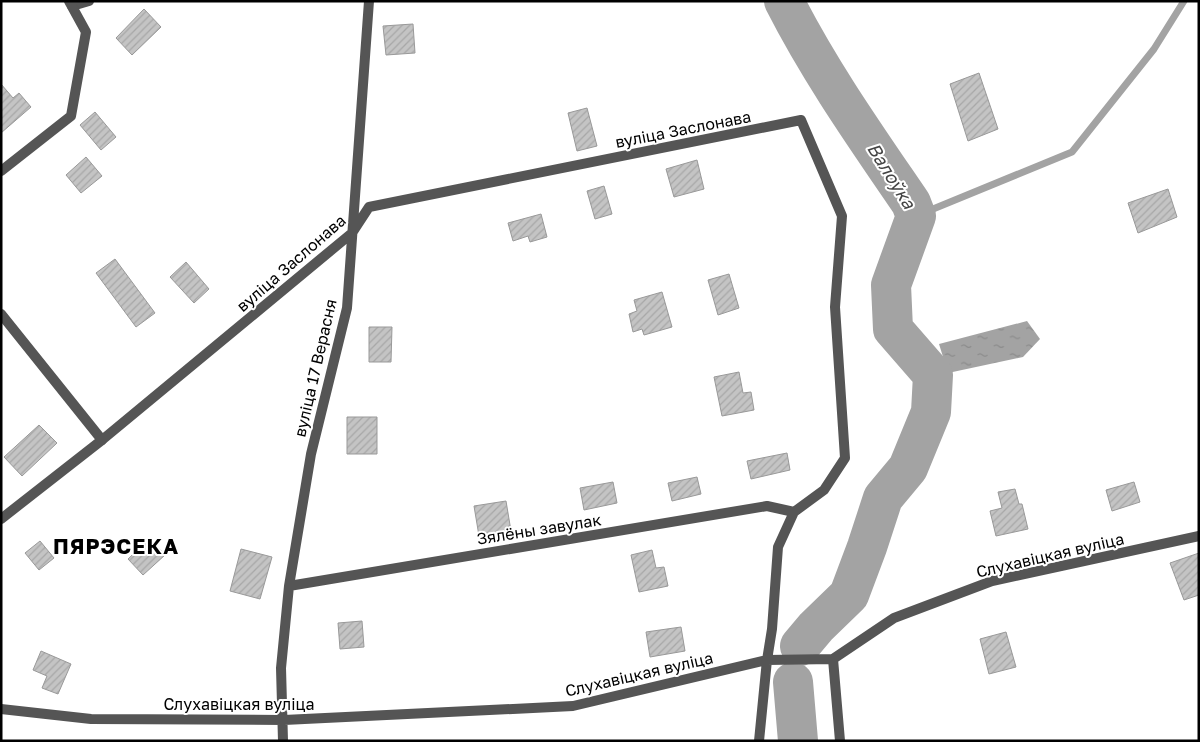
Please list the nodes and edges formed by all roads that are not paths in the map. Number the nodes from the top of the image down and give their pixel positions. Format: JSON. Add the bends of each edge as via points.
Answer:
{"nodes":[{"id":1,"x":89,"y":1,"type":"edge"},
{"id":2,"x":369,"y":1,"type":"edge"},
{"id":3,"x":71,"y":4,"type":"edge"},
{"id":4,"x":1,"y":171,"type":"edge"},
{"id":5,"x":352,"y":233,"type":"junction"},
{"id":6,"x":1,"y":314,"type":"edge"},
{"id":7,"x":102,"y":440,"type":"junction"},
{"id":8,"x":794,"y":512,"type":"junction"},
{"id":9,"x":1,"y":519,"type":"edge"},
{"id":10,"x":1199,"y":536,"type":"edge"},
{"id":11,"x":289,"y":586,"type":"junction"},
{"id":12,"x":833,"y":659,"type":"junction"},
{"id":13,"x":767,"y":660,"type":"junction"},
{"id":14,"x":1,"y":709,"type":"edge"},
{"id":15,"x":284,"y":720,"type":"junction"},
{"id":16,"x":283,"y":741,"type":"edge"},
{"id":17,"x":759,"y":741,"type":"edge"},
{"id":18,"x":840,"y":741,"type":"edge"}],
"edges":[{"from":1,"to":3,"type":"street"},
{"from":2,"to":5,"type":"street","name":"вуліца 17 Верасня"},
{"from":3,"to":4,"type":"street","via":[[86,32],[71,116]]},
{"from":5,"to":7,"type":"street","name":"вуліца Заслонава"},
{"from":5,"to":8,"type":"street","name":"вуліца Заслонава","via":[[369,207],[801,120],[842,216],[835,308],[846,458],[824,490]]},
{"from":5,"to":11,"type":"street","name":"вуліца 17 Верасня","via":[[347,308],[311,454]]},
{"from":6,"to":7,"type":"street"},
{"from":7,"to":9,"type":"street","name":"вуліца Заслонава"},
{"from":8,"to":11,"type":"street","name":"Зялёны завулак","via":[[767,506]]},
{"from":8,"to":13,"type":"street","via":[[778,548]]},
{"from":10,"to":12,"type":"street","name":"Слухавіцкая вуліца","via":[[992,581],[894,618]]},
{"from":11,"to":15,"type":"street","name":"вуліца 17 Верасня","via":[[281,668]]},
{"from":12,"to":13,"type":"street","name":"Слухавіцкая вуліца"},
{"from":12,"to":18,"type":"street"},
{"from":13,"to":15,"type":"street","name":"Слухавіцкая вуліца","via":[[573,706]]},
{"from":13,"to":17,"type":"street"},
{"from":14,"to":15,"type":"street","name":"Слухавіцкая вуліца","via":[[90,719]]},
{"from":15,"to":16,"type":"street","name":"вуліца 17 Верасня"}]}
